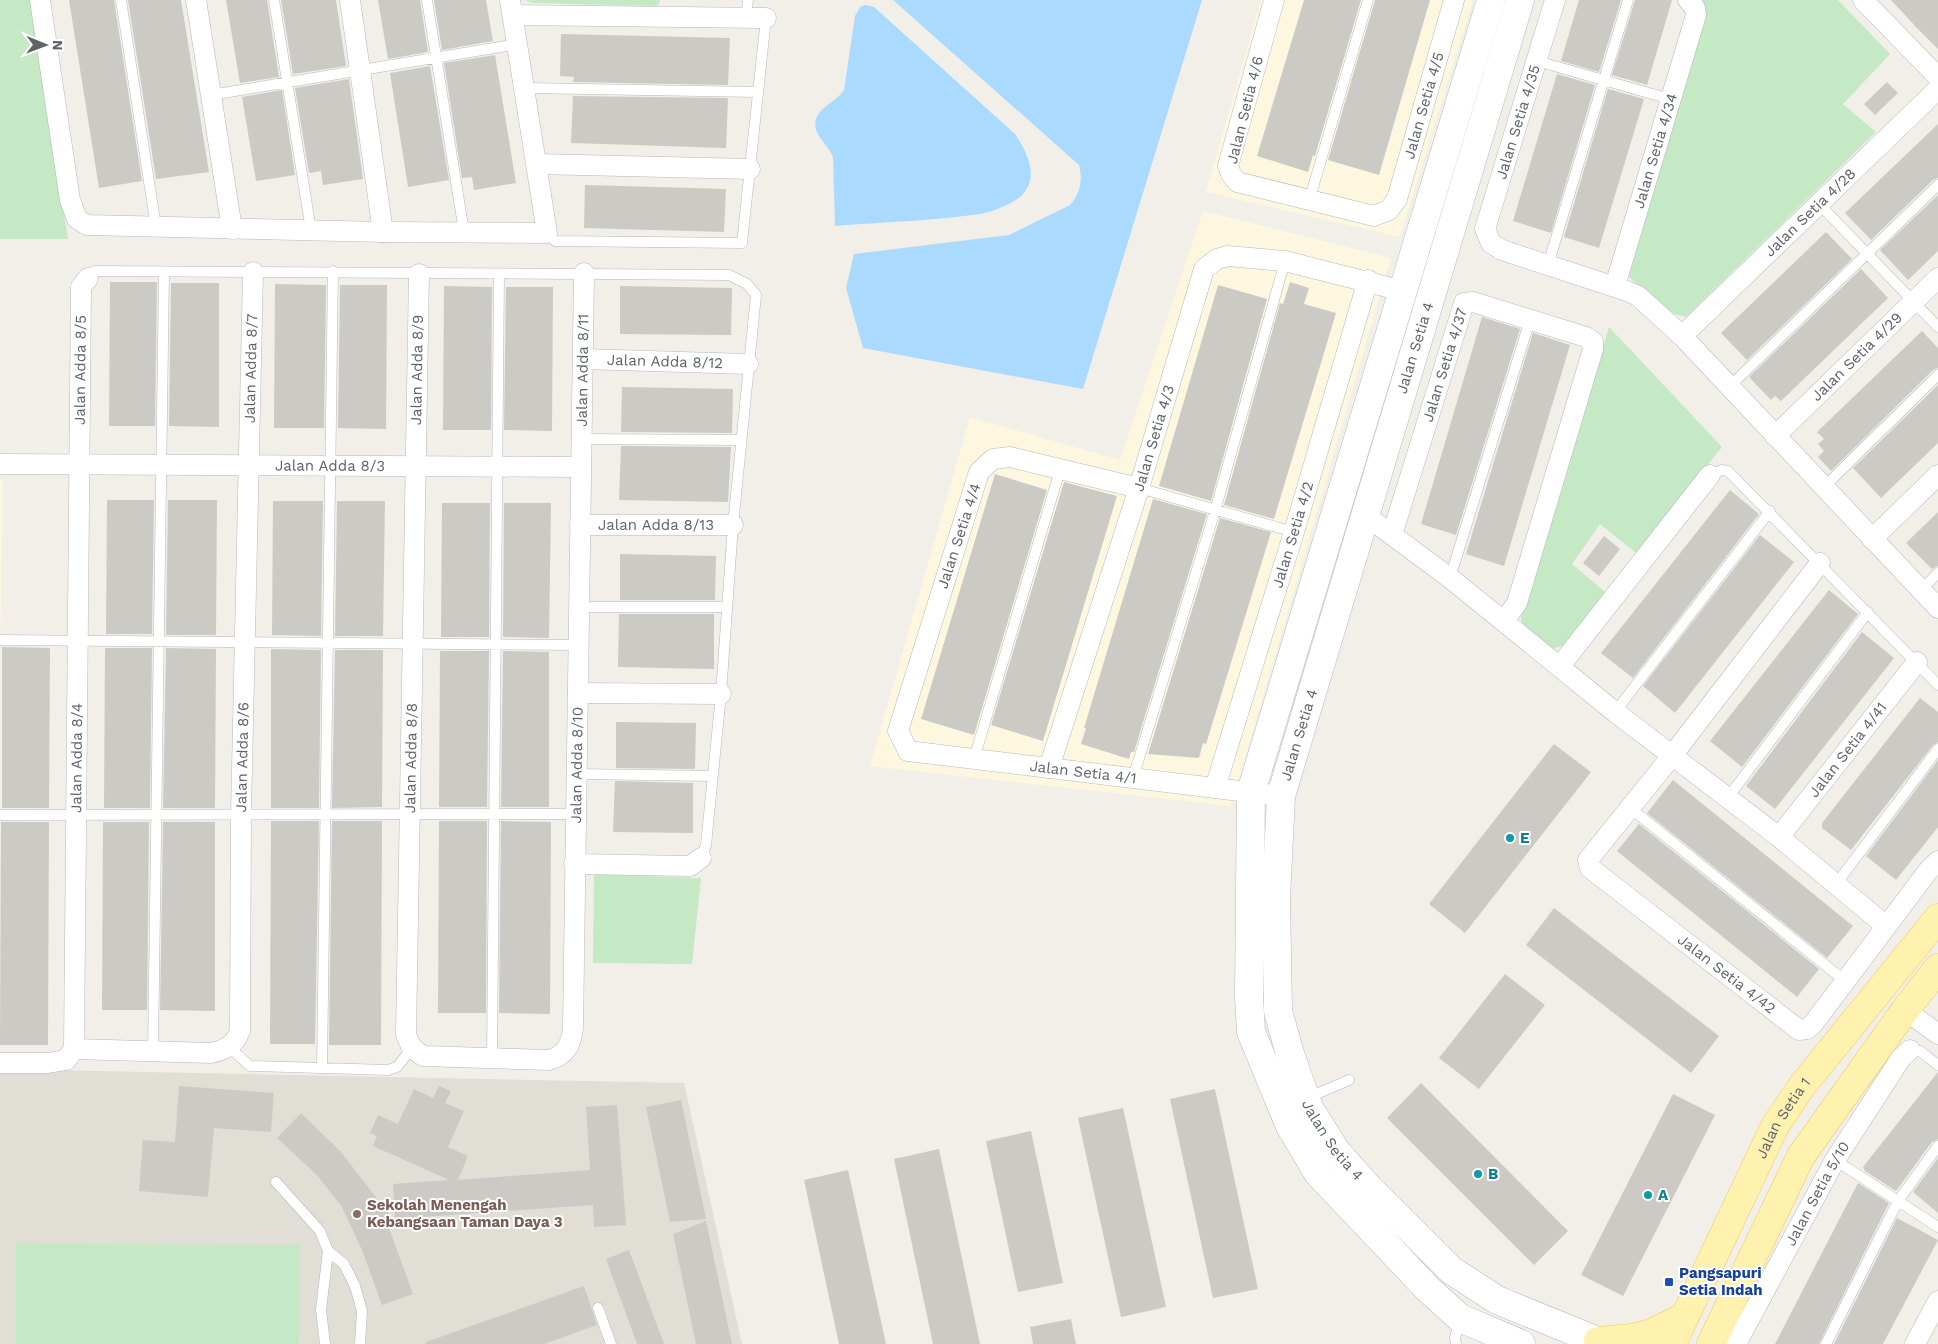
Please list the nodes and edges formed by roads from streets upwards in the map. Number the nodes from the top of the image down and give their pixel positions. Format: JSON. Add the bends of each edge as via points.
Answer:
{"nodes":[{"id":1,"x":40,"y":0,"type":"edge"},
{"id":2,"x":196,"y":0,"type":"edge"},
{"id":3,"x":350,"y":0,"type":"edge"},
{"id":4,"x":1274,"y":0,"type":"edge"},
{"id":5,"x":1454,"y":0,"type":"edge"},
{"id":6,"x":1491,"y":0,"type":"edge"},
{"id":7,"x":1520,"y":0,"type":"edge"},
{"id":8,"x":1555,"y":0,"type":"edge"},
{"id":9,"x":1863,"y":0,"type":"edge"},
{"id":10,"x":512,"y":8,"type":"edge"},
{"id":11,"x":1692,"y":8,"type":"edge"},
{"id":12,"x":669,"y":9,"type":"edge"},
{"id":13,"x":747,"y":9,"type":"edge"},
{"id":14,"x":766,"y":18,"type":"road end"},
{"id":15,"x":1937,"y":90,"type":"edge"},
{"id":16,"x":537,"y":164,"type":"junction"},
{"id":17,"x":750,"y":168,"type":"road end"},
{"id":18,"x":1388,"y":210,"type":"joint"},
{"id":19,"x":232,"y":228,"type":"junction"},
{"id":20,"x":384,"y":232,"type":"junction"},
{"id":21,"x":253,"y":272,"type":"road end"},
{"id":22,"x":584,"y":273,"type":"road end"},
{"id":23,"x":419,"y":274,"type":"road end"},
{"id":24,"x":88,"y":278,"type":"road end"},
{"id":25,"x":1938,"y":278,"type":"edge"},
{"id":26,"x":1368,"y":280,"type":"junction"},
{"id":27,"x":1615,"y":286,"type":"junction"},
{"id":28,"x":1403,"y":291,"type":"junction"},
{"id":29,"x":1682,"y":336,"type":"junction"},
{"id":30,"x":583,"y":359,"type":"junction"},
{"id":31,"x":748,"y":364,"type":"road end"},
{"id":32,"x":1775,"y":436,"type":"junction"},
{"id":33,"x":0,"y":464,"type":"edge"},
{"id":34,"x":79,"y":465,"type":"junction"},
{"id":35,"x":249,"y":465,"type":"junction"},
{"id":36,"x":416,"y":466,"type":"junction"},
{"id":37,"x":581,"y":467,"type":"junction"},
{"id":38,"x":1710,"y":475,"type":"road end"},
{"id":39,"x":1938,"y":475,"type":"edge"},
{"id":40,"x":1139,"y":488,"type":"junction"},
{"id":41,"x":1365,"y":515,"type":"junction"},
{"id":42,"x":580,"y":525,"type":"junction"},
{"id":43,"x":732,"y":525,"type":"road end"},
{"id":44,"x":1392,"y":535,"type":"junction"},
{"id":45,"x":1872,"y":539,"type":"junction"},
{"id":46,"x":1820,"y":563,"type":"road end"},
{"id":47,"x":1938,"y":608,"type":"edge"},
{"id":48,"x":1504,"y":621,"type":"junction"},
{"id":49,"x":1917,"y":662,"type":"road end"},
{"id":50,"x":1560,"y":666,"type":"junction"},
{"id":51,"x":578,"y":693,"type":"junction"},
{"id":52,"x":721,"y":694,"type":"road end"},
{"id":53,"x":898,"y":732,"type":"joint"},
{"id":54,"x":1671,"y":757,"type":"junction"},
{"id":55,"x":1049,"y":768,"type":"junction"},
{"id":56,"x":1215,"y":788,"type":"junction"},
{"id":57,"x":1251,"y":792,"type":"junction"},
{"id":58,"x":1281,"y":796,"type":"junction"},
{"id":59,"x":1778,"y":837,"type":"junction"},
{"id":60,"x":700,"y":858,"type":"road end"},
{"id":61,"x":1938,"y":861,"type":"edge"},
{"id":62,"x":574,"y":864,"type":"junction"},
{"id":63,"x":1938,"y":918,"type":"edge"},
{"id":64,"x":1886,"y":926,"type":"junction"},
{"id":65,"x":1915,"y":944,"type":"junction"},
{"id":66,"x":1938,"y":968,"type":"edge"},
{"id":67,"x":1905,"y":1010,"type":"junction"},
{"id":68,"x":1938,"y":1034,"type":"edge"},
{"id":69,"x":1838,"y":1043,"type":"junction"},
{"id":70,"x":74,"y":1050,"type":"junction"},
{"id":71,"x":1910,"y":1050,"type":"road end"},
{"id":72,"x":492,"y":1059,"type":"joint"},
{"id":73,"x":0,"y":1063,"type":"edge"},
{"id":74,"x":1758,"y":1246,"type":"junction"},
{"id":75,"x":1938,"y":1301,"type":"edge"},
{"id":76,"x":1682,"y":1318,"type":"junction"},
{"id":77,"x":1458,"y":1331,"type":"edge"},
{"id":78,"x":1601,"y":1343,"type":"edge"},
{"id":79,"x":1521,"y":1344,"type":"edge"},
{"id":80,"x":1672,"y":1344,"type":"edge"},
{"id":81,"x":1690,"y":1344,"type":"edge"},
{"id":82,"x":1711,"y":1344,"type":"edge"},
{"id":83,"x":1736,"y":1344,"type":"edge"},
{"id":84,"x":1915,"y":1344,"type":"edge"}],
"edges":[{"from":1,"to":19,"type":"street","via":[[70,200],[77,218],[87,225]]},
{"from":2,"to":19,"type":"street"},
{"from":3,"to":20,"type":"street"},
{"from":4,"to":18,"type":"street","name":"Jalan Setia 4/6","via":[[1228,166],[1231,174],[1237,182],[1374,216]]},
{"from":5,"to":18,"type":"street","name":"Jalan Setia 4/5","via":[[1397,199]]},
{"from":6,"to":28,"type":"street","name":"Jalan Setia 4"},
{"from":7,"to":41,"type":"street","name":"Jalan Setia 4"},
{"from":8,"to":27,"type":"street","name":"Jalan Setia 4/35","via":[[1485,229],[1492,243],[1502,250]]},
{"from":9,"to":15,"type":"street"},
{"from":10,"to":12,"type":"street"},
{"from":10,"to":16,"type":"street"},
{"from":11,"to":27,"type":"street","name":"Jalan Setia 4/34","via":[[1670,99]]},
{"from":12,"to":13,"type":"street"},
{"from":13,"to":14,"type":"street"},
{"from":15,"to":29,"type":"street","name":"Jalan Setia 4/28"},
{"from":16,"to":17,"type":"street"},
{"from":16,"to":20,"type":"street","via":[[547,232]]},
{"from":19,"to":20,"type":"street"},
{"from":21,"to":35,"type":"street","name":"Jalan Adda 8/7"},
{"from":22,"to":30,"type":"street","name":"Jalan Adda 8/11"},
{"from":23,"to":36,"type":"street","name":"Jalan Adda 8/9"},
{"from":24,"to":34,"type":"street","name":"Jalan Adda 8/5","via":[[81,287]]},
{"from":25,"to":32,"type":"street","name":"Jalan Setia 4/29"},
{"from":26,"to":28,"type":"street","name":"Jalan Setia 4/3"},
{"from":26,"to":40,"type":"street","name":"Jalan Setia 4/3","via":[[1285,261],[1228,256],[1217,259],[1204,269]]},
{"from":26,"to":56,"type":"street","name":"Jalan Setia 4/2"},
{"from":27,"to":29,"type":"street","via":[[1638,296]]},
{"from":28,"to":57,"type":"street","name":"Jalan Setia 4"},
{"from":29,"to":32,"type":"street"},
{"from":30,"to":31,"type":"street","name":"Jalan Adda 8/12"},
{"from":30,"to":37,"type":"street","name":"Jalan Adda 8/11"},
{"from":32,"to":45,"type":"street"},
{"from":33,"to":34,"type":"street","name":"Jalan Adda 8/3"},
{"from":34,"to":35,"type":"street","name":"Jalan Adda 8/3"},
{"from":34,"to":70,"type":"street","name":"Jalan Adda 8/4"},
{"from":35,"to":36,"type":"street","name":"Jalan Adda 8/3"},
{"from":35,"to":70,"type":"street","name":"Jalan Adda 8/6","via":[[240,1031],[229,1047],[211,1053]]},
{"from":36,"to":37,"type":"street","name":"Jalan Adda 8/3"},
{"from":36,"to":72,"type":"street","name":"Jalan Adda 8/8","via":[[406,1035],[412,1048],[423,1056]]},
{"from":37,"to":42,"type":"street","name":"Jalan Adda 8/10"},
{"from":38,"to":50,"type":"street"},
{"from":39,"to":45,"type":"street"},
{"from":40,"to":53,"type":"street","name":"Jalan Setia 4/4","via":[[1010,457],[993,459],[979,472]]},
{"from":40,"to":55,"type":"street","name":"Jalan Setia 4/3"},
{"from":41,"to":44,"type":"street"},
{"from":41,"to":58,"type":"street","name":"Jalan Setia 4"},
{"from":42,"to":43,"type":"street","name":"Jalan Adda 8/13"},
{"from":42,"to":51,"type":"street","name":"Jalan Adda 8/10"},
{"from":44,"to":48,"type":"street"},
{"from":44,"to":48,"type":"street","name":"Jalan Setia 4/37","via":[[1464,303],[1472,302],[1586,336],[1593,342],[1593,349],[1517,603]]},
{"from":45,"to":47,"type":"street"},
{"from":46,"to":54,"type":"street","name":"Jalan Setia 4/42"},
{"from":48,"to":50,"type":"street"},
{"from":49,"to":59,"type":"street","name":"Jalan Setia 4/41"},
{"from":50,"to":54,"type":"street"},
{"from":51,"to":52,"type":"street"},
{"from":51,"to":62,"type":"street","name":"Jalan Adda 8/10"},
{"from":53,"to":55,"type":"street","name":"Jalan Setia 4/1","via":[[908,751]]},
{"from":54,"to":59,"type":"street"},
{"from":54,"to":64,"type":"street","name":"Jalan Setia 4/42","via":[[1588,860],[1590,868],[1794,1028],[1807,1029],[1813,1024]]},
{"from":55,"to":56,"type":"street","name":"Jalan Setia 4/1"},
{"from":56,"to":57,"type":"street","name":"Jalan Setia 4/1"},
{"from":57,"to":58,"type":"street","name":"Jalan Setia 4/1"},
{"from":57,"to":77,"type":"street","name":"Jalan Setia 4","via":[[1250,1032],[1290,1126],[1318,1173],[1428,1289]]},
{"from":58,"to":78,"type":"street","name":"Jalan Setia 4","via":[[1276,898],[1278,1011],[1306,1098],[1336,1151],[1451,1270],[1497,1300]]},
{"from":59,"to":64,"type":"street"},
{"from":60,"to":62,"type":"street","via":[[690,866]]},
{"from":61,"to":64,"type":"street","name":"Jalan Setia 4/42"},
{"from":62,"to":72,"type":"street","name":"Jalan Adda 8/10","via":[[572,1042],[557,1057],[548,1060]]},
{"from":63,"to":65,"type":"main road","name":"Jalan Setia 1"},
{"from":65,"to":67,"type":"main road","via":[[1901,972],[1900,992]]},
{"from":65,"to":69,"type":"main road","name":"Jalan Setia 1"},
{"from":66,"to":67,"type":"main road"},
{"from":67,"to":68,"type":"street"},
{"from":67,"to":69,"type":"main road","via":[[1888,1005],[1871,1009]]},
{"from":67,"to":74,"type":"main road","via":[[1801,1156]]},
{"from":69,"to":76,"type":"main road","name":"Jalan Setia 1","via":[[1802,1086],[1775,1126]]},
{"from":70,"to":73,"type":"street","via":[[66,1060]]},
{"from":71,"to":83,"type":"street","name":"Jalan Setia 5/10","via":[[1835,1160]]},
{"from":74,"to":81,"type":"main road"},
{"from":74,"to":82,"type":"main road"},
{"from":75,"to":84,"type":"street"},
{"from":76,"to":78,"type":"main road","via":[[1642,1336]]},
{"from":76,"to":80,"type":"main road","name":"Jalan Setia 1"},
{"from":77,"to":79,"type":"street","name":"Jalan Setia 4"}]}
